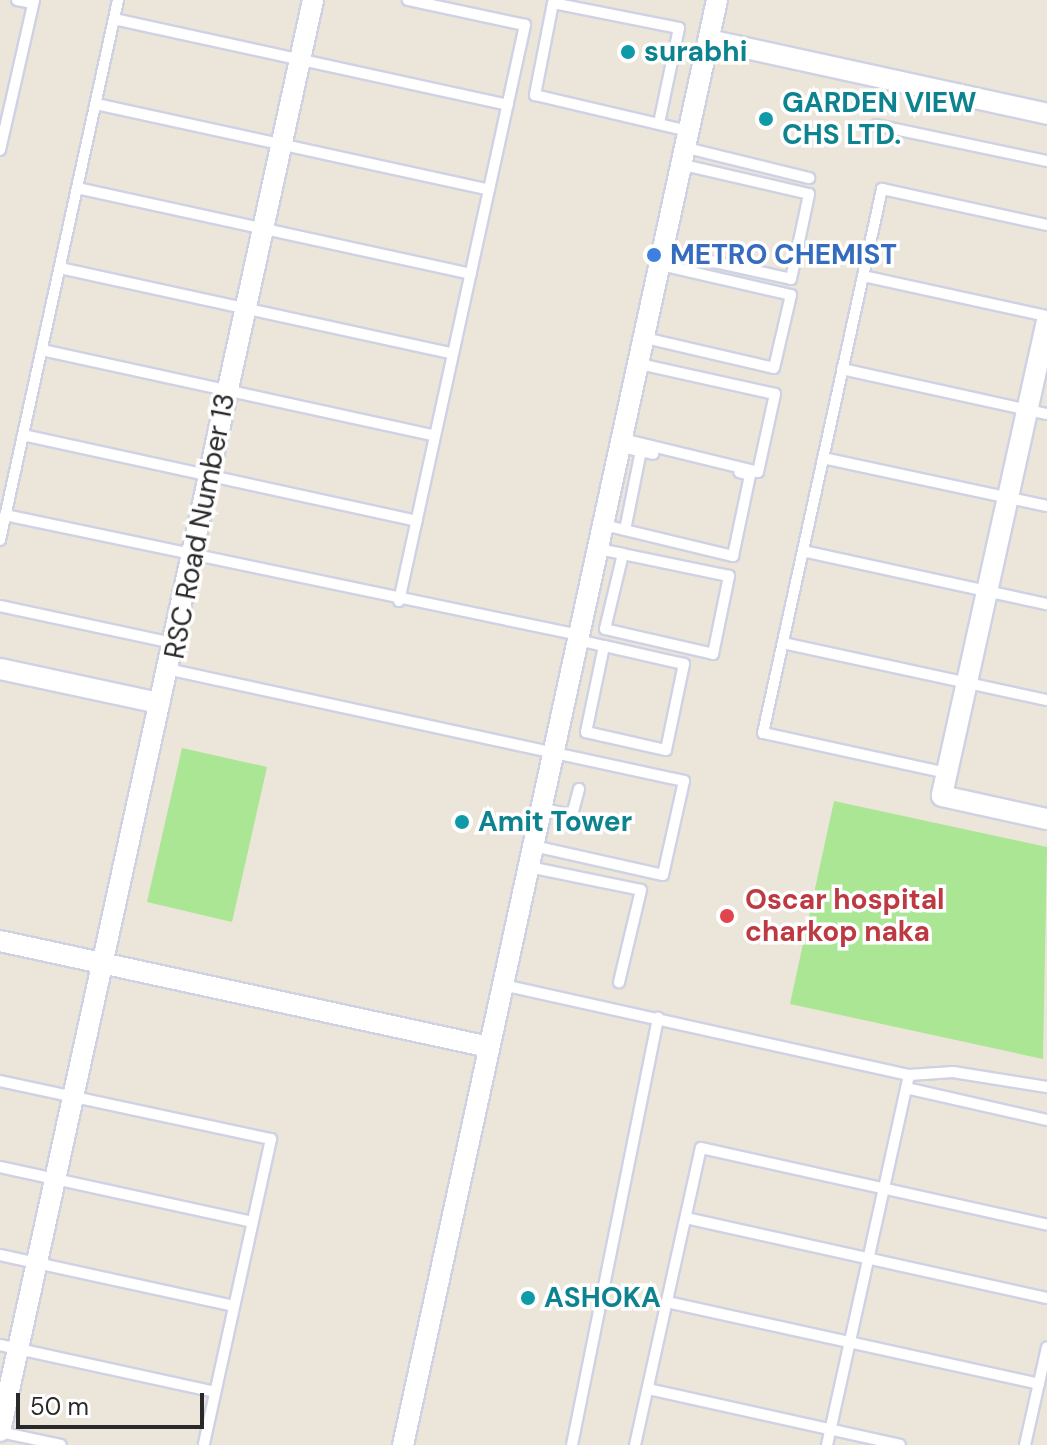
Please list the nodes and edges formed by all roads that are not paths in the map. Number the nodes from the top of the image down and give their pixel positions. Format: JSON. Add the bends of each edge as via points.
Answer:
{"nodes":[{"id":1,"x":17,"y":0,"type":"edge"},
{"id":2,"x":118,"y":0,"type":"edge"},
{"id":3,"x":313,"y":0,"type":"edge"},
{"id":4,"x":408,"y":0,"type":"edge"},
{"id":5,"x":717,"y":0,"type":"edge"},
{"id":6,"x":33,"y":2,"type":"edge"},
{"id":7,"x":114,"y":19,"type":"junction"},
{"id":8,"x":709,"y":40,"type":"junction"},
{"id":9,"x":300,"y":60,"type":"junction"},
{"id":10,"x":0,"y":84,"type":"edge"},
{"id":11,"x":14,"y":87,"type":"junction"},
{"id":12,"x":96,"y":104,"type":"junction"},
{"id":13,"x":508,"y":105,"type":"junction"},
{"id":14,"x":1047,"y":114,"type":"edge"},
{"id":15,"x":659,"y":123,"type":"junction"},
{"id":16,"x":876,"y":125,"type":"dead end"},
{"id":17,"x":281,"y":145,"type":"junction"},
{"id":18,"x":687,"y":148,"type":"junction"},
{"id":19,"x":0,"y":150,"type":"edge"},
{"id":20,"x":1047,"y":161,"type":"edge"},
{"id":21,"x":809,"y":178,"type":"dead end"},
{"id":22,"x":77,"y":188,"type":"junction"},
{"id":23,"x":489,"y":190,"type":"junction"},
{"id":24,"x":1047,"y":225,"type":"edge"},
{"id":25,"x":263,"y":229,"type":"junction"},
{"id":26,"x":663,"y":258,"type":"junction"},
{"id":27,"x":60,"y":268,"type":"junction"},
{"id":28,"x":471,"y":274,"type":"junction"},
{"id":29,"x":863,"y":276,"type":"junction"},
{"id":30,"x":246,"y":308,"type":"junction"},
{"id":31,"x":1047,"y":318,"type":"edge"},
{"id":32,"x":645,"y":338,"type":"junction"},
{"id":33,"x":42,"y":350,"type":"junction"},
{"id":34,"x":453,"y":354,"type":"junction"},
{"id":35,"x":640,"y":364,"type":"junction"},
{"id":36,"x":842,"y":369,"type":"junction"},
{"id":37,"x":227,"y":391,"type":"junction"},
{"id":38,"x":1037,"y":412,"type":"edge"},
{"id":39,"x":23,"y":435,"type":"junction"},
{"id":40,"x":435,"y":436,"type":"junction"},
{"id":41,"x":628,"y":446,"type":"junction"},
{"id":42,"x":823,"y":458,"type":"junction"},
{"id":43,"x":209,"y":475,"type":"junction"},
{"id":44,"x":1008,"y":498,"type":"junction"},
{"id":45,"x":1047,"y":506,"type":"edge"},
{"id":46,"x":5,"y":515,"type":"junction"},
{"id":47,"x":417,"y":521,"type":"junction"},
{"id":48,"x":604,"y":525,"type":"junction"},
{"id":49,"x":625,"y":530,"type":"junction"},
{"id":50,"x":0,"y":540,"type":"edge"},
{"id":51,"x":598,"y":549,"type":"junction"},
{"id":52,"x":803,"y":551,"type":"junction"},
{"id":53,"x":623,"y":554,"type":"junction"},
{"id":54,"x":192,"y":556,"type":"junction"},
{"id":55,"x":987,"y":591,"type":"junction"},
{"id":56,"x":399,"y":601,"type":"junction"},
{"id":57,"x":1047,"y":604,"type":"edge"},
{"id":58,"x":0,"y":606,"type":"edge"},
{"id":59,"x":579,"y":637,"type":"junction"},
{"id":60,"x":172,"y":643,"type":"junction"},
{"id":61,"x":783,"y":643,"type":"junction"},
{"id":62,"x":604,"y":646,"type":"junction"},
{"id":63,"x":0,"y":669,"type":"edge"},
{"id":64,"x":167,"y":669,"type":"junction"},
{"id":65,"x":967,"y":683,"type":"junction"},
{"id":66,"x":1047,"y":700,"type":"edge"},
{"id":67,"x":159,"y":703,"type":"junction"},
{"id":68,"x":553,"y":753,"type":"junction"},
{"id":69,"x":947,"y":773,"type":"junction"},
{"id":70,"x":579,"y":789,"type":"dead end"},
{"id":71,"x":541,"y":808,"type":"junction"},
{"id":72,"x":1047,"y":819,"type":"edge"},
{"id":73,"x":531,"y":856,"type":"junction"},
{"id":74,"x":0,"y":941,"type":"edge"},
{"id":75,"x":102,"y":963,"type":"junction"},
{"id":76,"x":619,"y":982,"type":"dead end"},
{"id":77,"x":503,"y":985,"type":"junction"},
{"id":78,"x":658,"y":1018,"type":"junction"},
{"id":79,"x":489,"y":1047,"type":"junction"},
{"id":80,"x":909,"y":1075,"type":"junction"},
{"id":81,"x":0,"y":1081,"type":"edge"},
{"id":82,"x":1047,"y":1087,"type":"edge"},
{"id":83,"x":906,"y":1088,"type":"junction"},
{"id":84,"x":73,"y":1096,"type":"junction"},
{"id":85,"x":1047,"y":1120,"type":"edge"},
{"id":86,"x":0,"y":1167,"type":"edge"},
{"id":87,"x":55,"y":1179,"type":"junction"},
{"id":88,"x":883,"y":1189,"type":"junction"},
{"id":89,"x":686,"y":1218,"type":"junction"},
{"id":90,"x":252,"y":1222,"type":"junction"},
{"id":91,"x":1047,"y":1225,"type":"edge"},
{"id":92,"x":0,"y":1255,"type":"edge"},
{"id":93,"x":868,"y":1258,"type":"junction"},
{"id":94,"x":37,"y":1263,"type":"junction"},
{"id":95,"x":1047,"y":1298,"type":"edge"},
{"id":96,"x":667,"y":1302,"type":"junction"},
{"id":97,"x":234,"y":1306,"type":"junction"},
{"id":98,"x":849,"y":1342,"type":"junction"},
{"id":99,"x":9,"y":1347,"type":"edge"},
{"id":100,"x":1047,"y":1347,"type":"edge"},
{"id":101,"x":1039,"y":1384,"type":"junction"},
{"id":102,"x":648,"y":1389,"type":"junction"},
{"id":103,"x":215,"y":1392,"type":"junction"},
{"id":104,"x":830,"y":1429,"type":"junction"},
{"id":105,"x":0,"y":1431,"type":"edge"},
{"id":106,"x":61,"y":1445,"type":"edge"},
{"id":107,"x":204,"y":1445,"type":"edge"},
{"id":108,"x":403,"y":1445,"type":"edge"},
{"id":109,"x":572,"y":1445,"type":"edge"},
{"id":110,"x":635,"y":1445,"type":"edge"},
{"id":111,"x":827,"y":1445,"type":"edge"},
{"id":112,"x":900,"y":1445,"type":"edge"},
{"id":113,"x":1025,"y":1445,"type":"edge"}],
"edges":[{"from":1,"to":6,"type":"lane"},
{"from":2,"to":7,"type":"lane"},
{"from":3,"to":9,"type":"street","name":"RSC Road Number 13"},
{"from":4,"to":13,"type":"lane","via":[[525,25]]},
{"from":5,"to":8,"type":"street"},
{"from":6,"to":11,"type":"lane"},
{"from":7,"to":9,"type":"lane"},
{"from":7,"to":12,"type":"lane"},
{"from":8,"to":14,"type":"street"},
{"from":8,"to":18,"type":"street"},
{"from":9,"to":13,"type":"lane"},
{"from":9,"to":17,"type":"street","name":"RSC Road Number 13"},
{"from":10,"to":11,"type":"lane"},
{"from":11,"to":19,"type":"lane"},
{"from":12,"to":17,"type":"lane"},
{"from":12,"to":22,"type":"lane"},
{"from":13,"to":23,"type":"lane"},
{"from":15,"to":15,"type":"lane","via":[[679,28],[553,3],[535,95]]},
{"from":15,"to":18,"type":"lane"},
{"from":16,"to":20,"type":"lane"},
{"from":17,"to":23,"type":"lane"},
{"from":17,"to":25,"type":"street","name":"RSC Road Number 13"},
{"from":18,"to":21,"type":"lane"},
{"from":18,"to":26,"type":"street"},
{"from":18,"to":26,"type":"lane","via":[[809,194],[791,279]]},
{"from":22,"to":25,"type":"lane"},
{"from":22,"to":27,"type":"lane"},
{"from":23,"to":28,"type":"lane"},
{"from":24,"to":29,"type":"lane","via":[[882,189]]},
{"from":25,"to":28,"type":"lane"},
{"from":25,"to":30,"type":"street","name":"RSC Road Number 13"},
{"from":26,"to":32,"type":"street"},
{"from":26,"to":32,"type":"lane","via":[[791,295],[774,368]]},
{"from":27,"to":30,"type":"lane"},
{"from":27,"to":33,"type":"lane"},
{"from":28,"to":34,"type":"lane"},
{"from":29,"to":31,"type":"lane"},
{"from":29,"to":36,"type":"lane"},
{"from":30,"to":34,"type":"lane"},
{"from":30,"to":37,"type":"street","name":"RSC Road Number 13"},
{"from":31,"to":38,"type":"street"},
{"from":32,"to":35,"type":"street"},
{"from":33,"to":37,"type":"lane"},
{"from":33,"to":39,"type":"lane"},
{"from":34,"to":40,"type":"lane"},
{"from":35,"to":41,"type":"street"},
{"from":35,"to":41,"type":"lane","via":[[775,394],[758,472]]},
{"from":36,"to":38,"type":"lane"},
{"from":36,"to":42,"type":"lane"},
{"from":37,"to":40,"type":"lane"},
{"from":37,"to":43,"type":"street","name":"RSC Road Number 13"},
{"from":38,"to":44,"type":"street"},
{"from":39,"to":43,"type":"lane"},
{"from":39,"to":46,"type":"lane"},
{"from":40,"to":47,"type":"lane"},
{"from":41,"to":48,"type":"street"},
{"from":41,"to":49,"type":"lane"},
{"from":41,"to":49,"type":"lane","via":[[750,475],[733,556]]},
{"from":42,"to":44,"type":"lane"},
{"from":42,"to":52,"type":"lane"},
{"from":43,"to":47,"type":"lane"},
{"from":43,"to":54,"type":"street","name":"RSC Road Number 13"},
{"from":44,"to":45,"type":"lane"},
{"from":44,"to":55,"type":"street"},
{"from":46,"to":50,"type":"lane"},
{"from":46,"to":54,"type":"lane"},
{"from":47,"to":56,"type":"lane"},
{"from":48,"to":49,"type":"lane"},
{"from":48,"to":51,"type":"street"},
{"from":51,"to":53,"type":"lane"},
{"from":51,"to":59,"type":"street"},
{"from":52,"to":55,"type":"lane"},
{"from":52,"to":61,"type":"lane"},
{"from":53,"to":53,"type":"lane","via":[[605,629],[713,654],[729,576]]},
{"from":54,"to":56,"type":"lane"},
{"from":54,"to":60,"type":"street","name":"RSC Road Number 13"},
{"from":55,"to":57,"type":"lane"},
{"from":55,"to":65,"type":"street"},
{"from":56,"to":59,"type":"lane"},
{"from":58,"to":60,"type":"lane"},
{"from":59,"to":62,"type":"lane"},
{"from":59,"to":68,"type":"street"},
{"from":60,"to":64,"type":"street","name":"RSC Road Number 13"},
{"from":61,"to":65,"type":"lane"},
{"from":61,"to":69,"type":"lane","via":[[763,733]]},
{"from":62,"to":62,"type":"lane","via":[[586,732],[666,750],[684,664]]},
{"from":63,"to":67,"type":"street"},
{"from":64,"to":67,"type":"street"},
{"from":64,"to":68,"type":"lane","name":"RSC Road Number 13"},
{"from":65,"to":66,"type":"lane"},
{"from":65,"to":69,"type":"street"},
{"from":67,"to":75,"type":"street"},
{"from":68,"to":71,"type":"street"},
{"from":68,"to":73,"type":"lane","name":"RSC Road Number 13","via":[[684,781],[663,875]]},
{"from":69,"to":72,"type":"street","via":[[942,796]]},
{"from":70,"to":71,"type":"lane","via":[[572,815]]},
{"from":71,"to":73,"type":"street"},
{"from":73,"to":76,"type":"lane","via":[[641,890]]},
{"from":73,"to":77,"type":"street"},
{"from":74,"to":75,"type":"street"},
{"from":75,"to":79,"type":"street"},
{"from":75,"to":84,"type":"street"},
{"from":77,"to":78,"type":"lane"},
{"from":77,"to":79,"type":"street"},
{"from":78,"to":80,"type":"lane"},
{"from":78,"to":109,"type":"lane"},
{"from":79,"to":108,"type":"street"},
{"from":80,"to":82,"type":"lane","via":[[953,1072]]},
{"from":80,"to":83,"type":"lane"},
{"from":81,"to":84,"type":"lane"},
{"from":83,"to":85,"type":"lane"},
{"from":83,"to":88,"type":"lane"},
{"from":84,"to":87,"type":"street"},
{"from":84,"to":90,"type":"lane","via":[[271,1139]]},
{"from":86,"to":87,"type":"lane"},
{"from":87,"to":90,"type":"lane"},
{"from":87,"to":94,"type":"street"},
{"from":88,"to":89,"type":"lane","via":[[701,1148]]},
{"from":88,"to":91,"type":"lane"},
{"from":88,"to":93,"type":"lane"},
{"from":89,"to":93,"type":"lane"},
{"from":89,"to":96,"type":"lane"},
{"from":90,"to":97,"type":"lane"},
{"from":92,"to":94,"type":"lane"},
{"from":93,"to":95,"type":"lane"},
{"from":93,"to":98,"type":"lane"},
{"from":94,"to":97,"type":"lane"},
{"from":94,"to":99,"type":"street"},
{"from":96,"to":98,"type":"lane"},
{"from":96,"to":102,"type":"lane"},
{"from":97,"to":103,"type":"lane"},
{"from":98,"to":101,"type":"lane"},
{"from":98,"to":104,"type":"lane"},
{"from":99,"to":103,"type":"lane"},
{"from":99,"to":105,"type":"street"},
{"from":100,"to":101,"type":"lane"},
{"from":101,"to":113,"type":"lane"},
{"from":102,"to":104,"type":"lane"},
{"from":102,"to":110,"type":"lane"},
{"from":103,"to":107,"type":"lane"},
{"from":104,"to":111,"type":"lane"},
{"from":104,"to":112,"type":"lane"},
{"from":105,"to":106,"type":"lane"}]}
